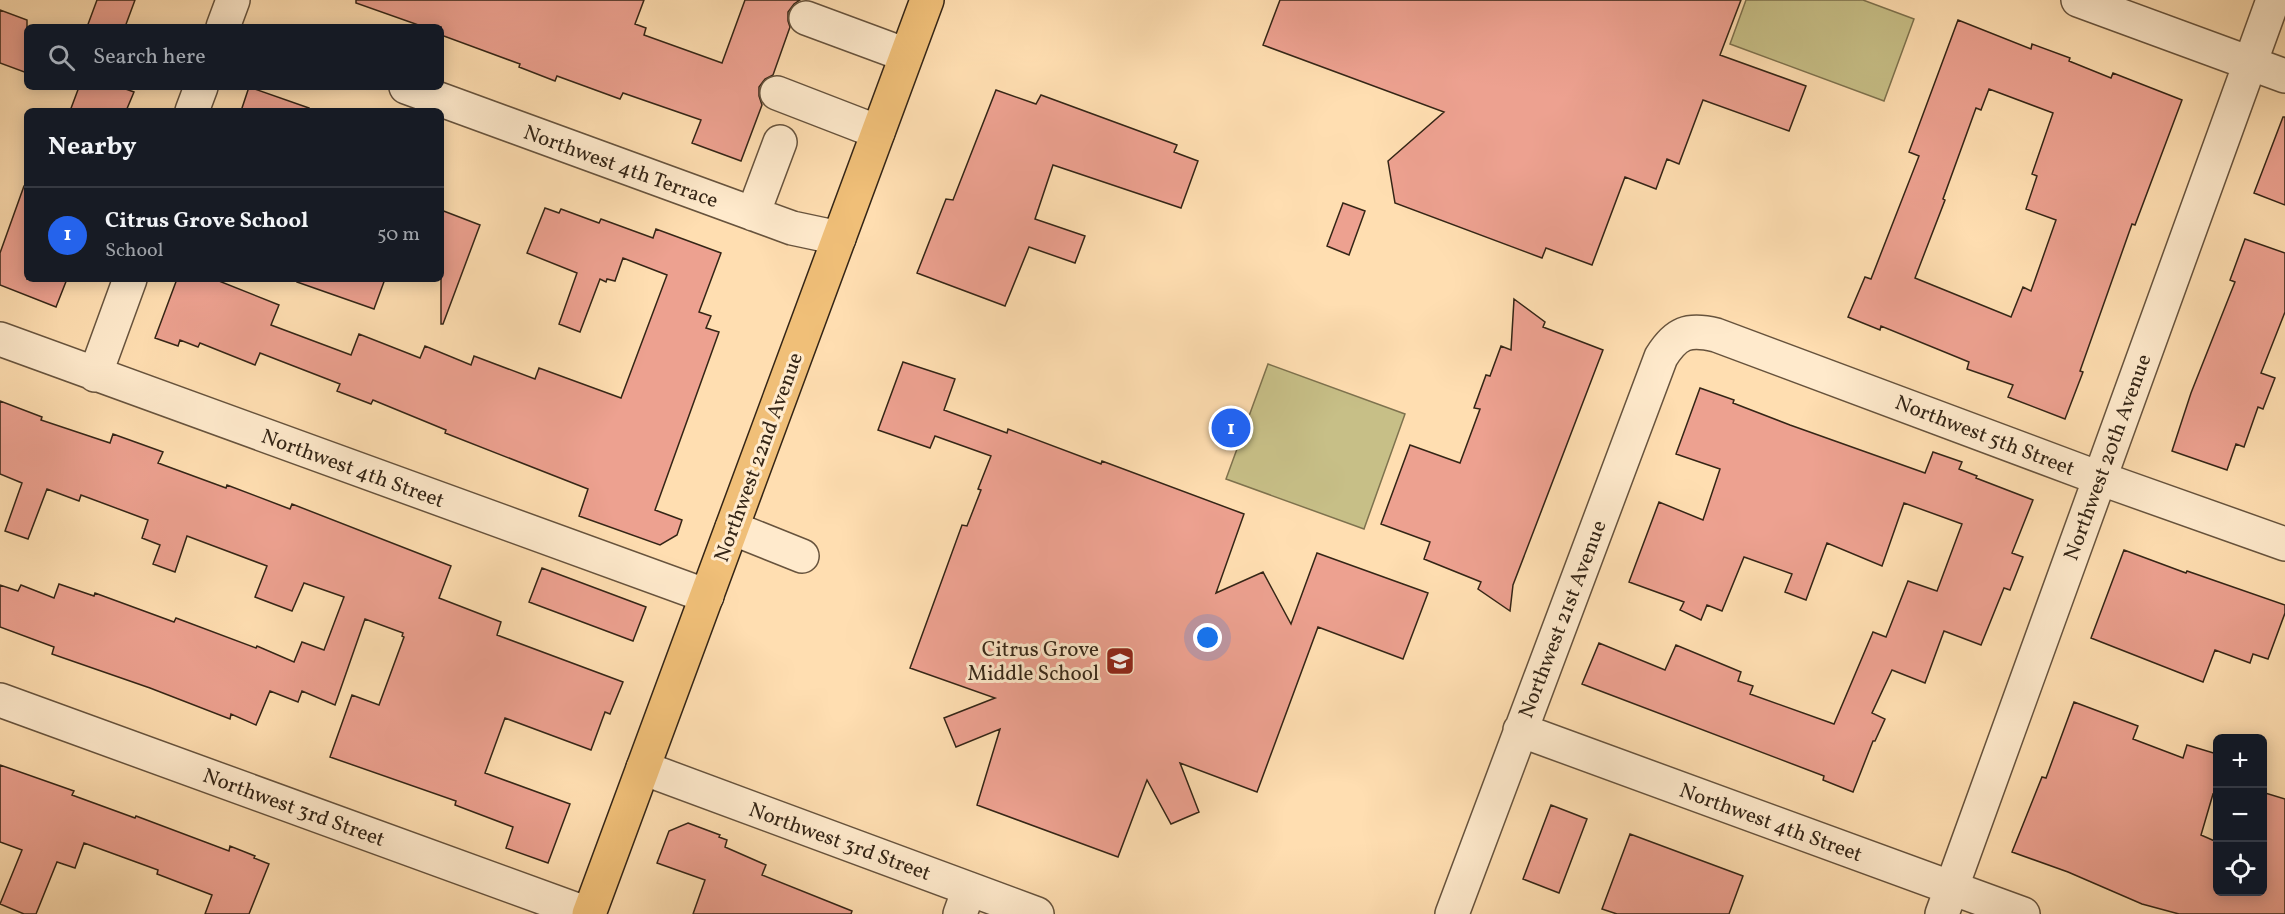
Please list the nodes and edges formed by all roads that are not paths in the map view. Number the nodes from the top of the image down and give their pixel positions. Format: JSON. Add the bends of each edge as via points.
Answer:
{"nodes":[{"id":1,"x":927,"y":0,"type":"edge"},
{"id":2,"x":2078,"y":0,"type":"edge"},
{"id":3,"x":2273,"y":0,"type":"edge"},
{"id":4,"x":806,"y":18,"type":"dead end"},
{"id":5,"x":906,"y":55,"type":"junction"},
{"id":6,"x":2249,"y":63,"type":"junction"},
{"id":7,"x":2285,"y":76,"type":"edge"},
{"id":8,"x":200,"y":90,"type":"edge"},
{"id":9,"x":414,"y":90,"type":"edge"},
{"id":10,"x":777,"y":93,"type":"dead end"},
{"id":11,"x":193,"y":108,"type":"edge"},
{"id":12,"x":878,"y":132,"type":"junction"},
{"id":13,"x":780,"y":142,"type":"dead end"},
{"id":14,"x":753,"y":214,"type":"junction"},
{"id":15,"x":839,"y":238,"type":"junction"},
{"id":16,"x":129,"y":282,"type":"edge"},
{"id":17,"x":1684,"y":334,"type":"joint"},
{"id":18,"x":0,"y":339,"type":"edge"},
{"id":19,"x":95,"y":375,"type":"junction"},
{"id":20,"x":2099,"y":478,"type":"junction"},
{"id":21,"x":732,"y":528,"type":"junction"},
{"id":22,"x":2285,"y":544,"type":"edge"},
{"id":23,"x":802,"y":556,"type":"dead end"},
{"id":24,"x":707,"y":596,"type":"junction"},
{"id":25,"x":0,"y":700,"type":"edge"},
{"id":26,"x":1520,"y":730,"type":"junction"},
{"id":27,"x":643,"y":768,"type":"junction"},
{"id":28,"x":964,"y":901,"type":"edge"},
{"id":29,"x":1947,"y":901,"type":"edge"},
{"id":30,"x":589,"y":914,"type":"edge"},
{"id":31,"x":1037,"y":914,"type":"edge"},
{"id":32,"x":1452,"y":914,"type":"edge"},
{"id":33,"x":2023,"y":914,"type":"edge"}],
"edges":[{"from":1,"to":5,"type":"main road","name":"Northwest 22nd Avenue"},
{"from":2,"to":6,"type":"street"},
{"from":3,"to":6,"type":"street","name":"Northwest 20th Avenue"},
{"from":4,"to":5,"type":"street"},
{"from":5,"to":12,"type":"main road","name":"Northwest 22nd Avenue"},
{"from":6,"to":7,"type":"street"},
{"from":6,"to":20,"type":"street","name":"Northwest 20th Avenue"},
{"from":8,"to":11,"type":"street"},
{"from":9,"to":14,"type":"street","name":"Northwest 4th Terrace"},
{"from":10,"to":12,"type":"street"},
{"from":12,"to":15,"type":"main road","name":"Northwest 22nd Avenue"},
{"from":13,"to":14,"type":"street"},
{"from":14,"to":15,"type":"street","name":"Northwest 4th Terrace","via":[[792,228]]},
{"from":15,"to":21,"type":"main road","name":"Northwest 22nd Avenue"},
{"from":16,"to":19,"type":"street"},
{"from":17,"to":20,"type":"street","name":"Northwest 5th Street","via":[[1699,331],[1716,335]]},
{"from":17,"to":26,"type":"street","name":"Northwest 21st Avenue","via":[[1671,342],[1661,357]]},
{"from":18,"to":19,"type":"street","name":"Northwest 4th Street"},
{"from":19,"to":24,"type":"street","name":"Northwest 4th Street"},
{"from":20,"to":22,"type":"street","name":"Northwest 5th Street"},
{"from":20,"to":29,"type":"street","name":"Northwest 20th Avenue"},
{"from":21,"to":23,"type":"street"},
{"from":21,"to":24,"type":"main road","name":"Northwest 22nd Avenue"},
{"from":24,"to":27,"type":"main road","name":"Northwest 22nd Avenue"},
{"from":25,"to":30,"type":"street","name":"Northwest 3rd Street"},
{"from":26,"to":29,"type":"street","name":"Northwest 4th Street"},
{"from":26,"to":32,"type":"street","name":"Northwest 21st Avenue"},
{"from":27,"to":28,"type":"street","name":"Northwest 3rd Street"},
{"from":27,"to":30,"type":"main road","name":"Northwest 22nd Avenue"},
{"from":28,"to":31,"type":"street","name":"Northwest 3rd Street"},
{"from":29,"to":33,"type":"street","name":"Northwest 4th Street"}]}
